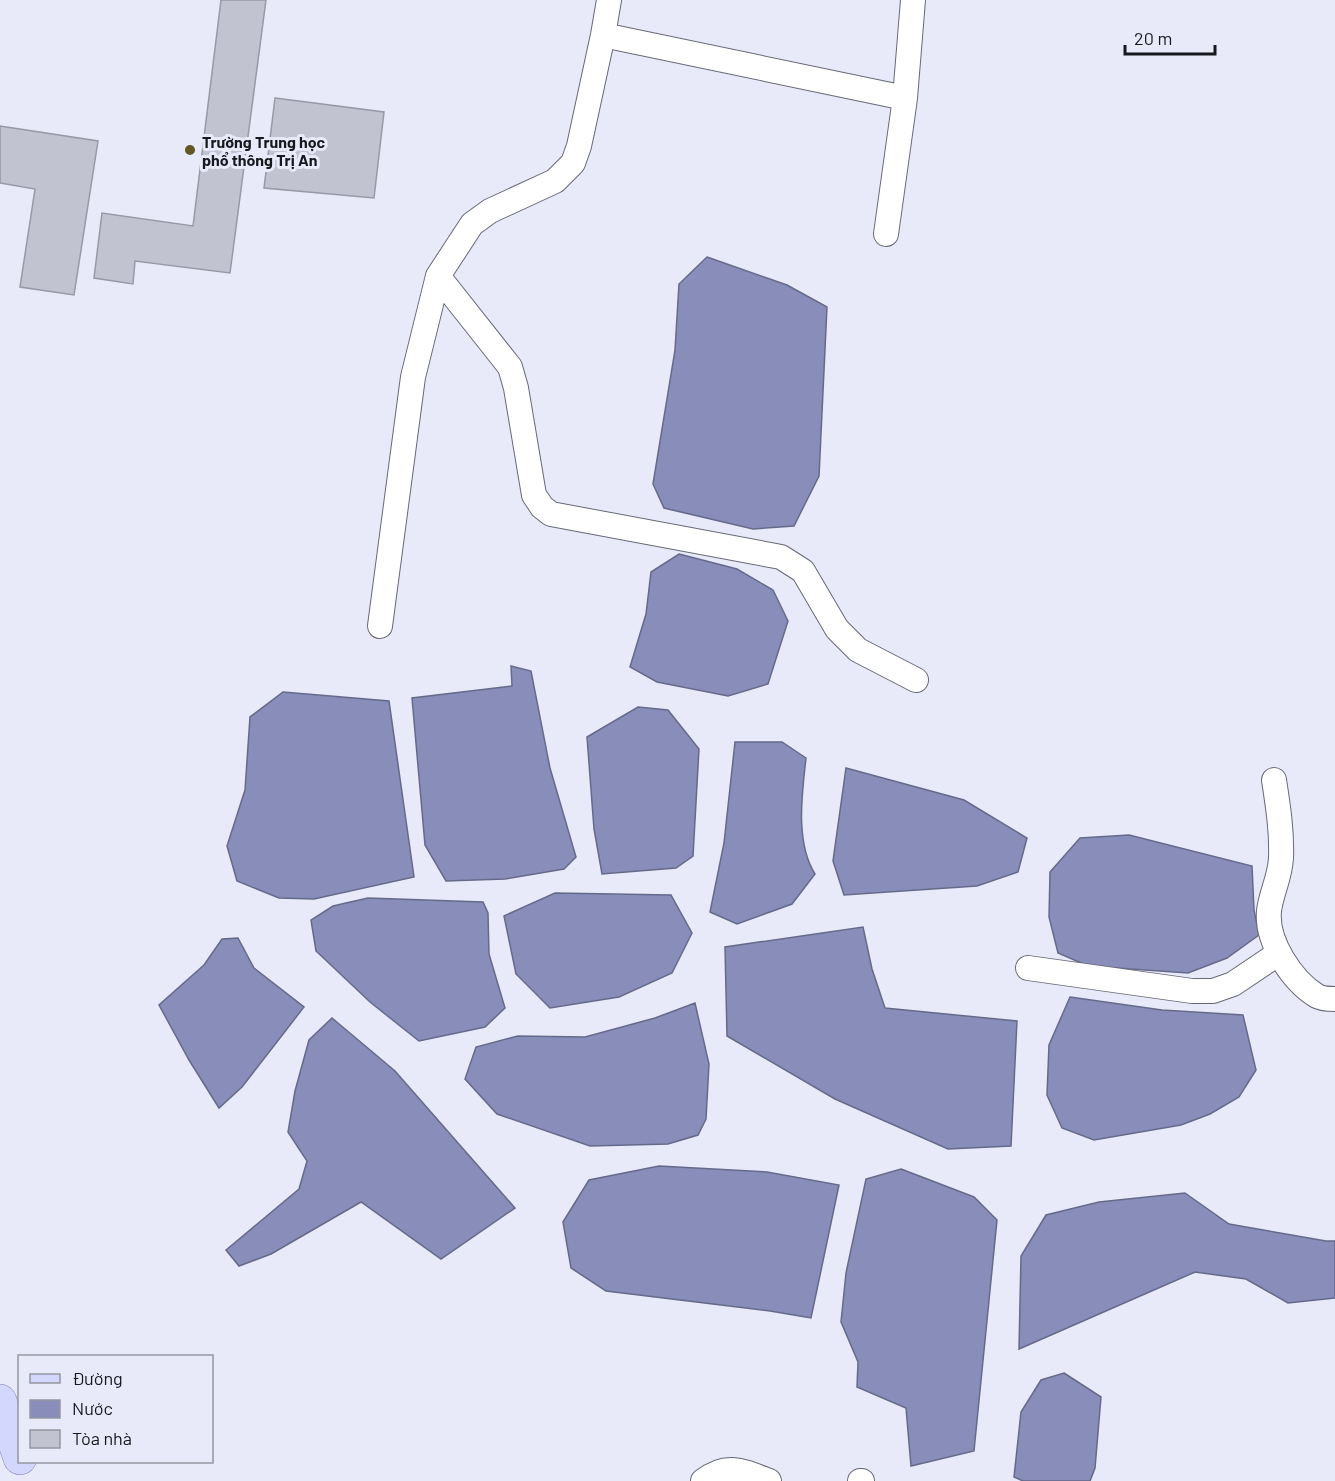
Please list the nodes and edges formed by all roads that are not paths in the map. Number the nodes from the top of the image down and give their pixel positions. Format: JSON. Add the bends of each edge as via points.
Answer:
{"nodes":[{"id":1,"x":609,"y":0,"type":"edge"},
{"id":2,"x":913,"y":0,"type":"edge"},
{"id":3,"x":603,"y":35,"type":"junction"},
{"id":4,"x":905,"y":98,"type":"junction"},
{"id":5,"x":886,"y":234,"type":"dead end"},
{"id":6,"x":438,"y":276,"type":"junction"},
{"id":7,"x":380,"y":626,"type":"dead end"},
{"id":8,"x":916,"y":680,"type":"dead end"},
{"id":9,"x":1275,"y":780,"type":"dead end"},
{"id":10,"x":1279,"y":953,"type":"junction"},
{"id":11,"x":1028,"y":968,"type":"dead end"},
{"id":12,"x":1335,"y":999,"type":"edge"},
{"id":13,"x":0,"y":1401,"type":"edge"},
{"id":14,"x":18,"y":1454,"type":"edge"},
{"id":15,"x":21,"y":1463,"type":"edge"},
{"id":16,"x":27,"y":1481,"type":"edge"},
{"id":17,"x":703,"y":1481,"type":"edge"},
{"id":18,"x":769,"y":1481,"type":"edge"}],
"edges":[{"from":1,"to":3,"type":"street"},
{"from":2,"to":4,"type":"street"},
{"from":3,"to":4,"type":"street"},
{"from":3,"to":6,"type":"street","via":[[573,163],[555,181],[490,211],[472,224]]},
{"from":4,"to":5,"type":"street"},
{"from":6,"to":7,"type":"street","via":[[413,377]]},
{"from":6,"to":8,"type":"street","via":[[510,367],[534,495],[542,507],[552,514],[781,557],[803,571],[837,629],[858,650]]},
{"from":9,"to":10,"type":"street","via":[[1281,858],[1269,927]]},
{"from":10,"to":11,"type":"street","via":[[1233,984],[1213,991]]},
{"from":10,"to":12,"type":"street","via":[[1286,966],[1319,998]]},
{"from":13,"to":14,"type":"main road"},
{"from":15,"to":16,"type":"main road"},
{"from":17,"to":18,"type":"street","via":[[729,1468]]}]}
